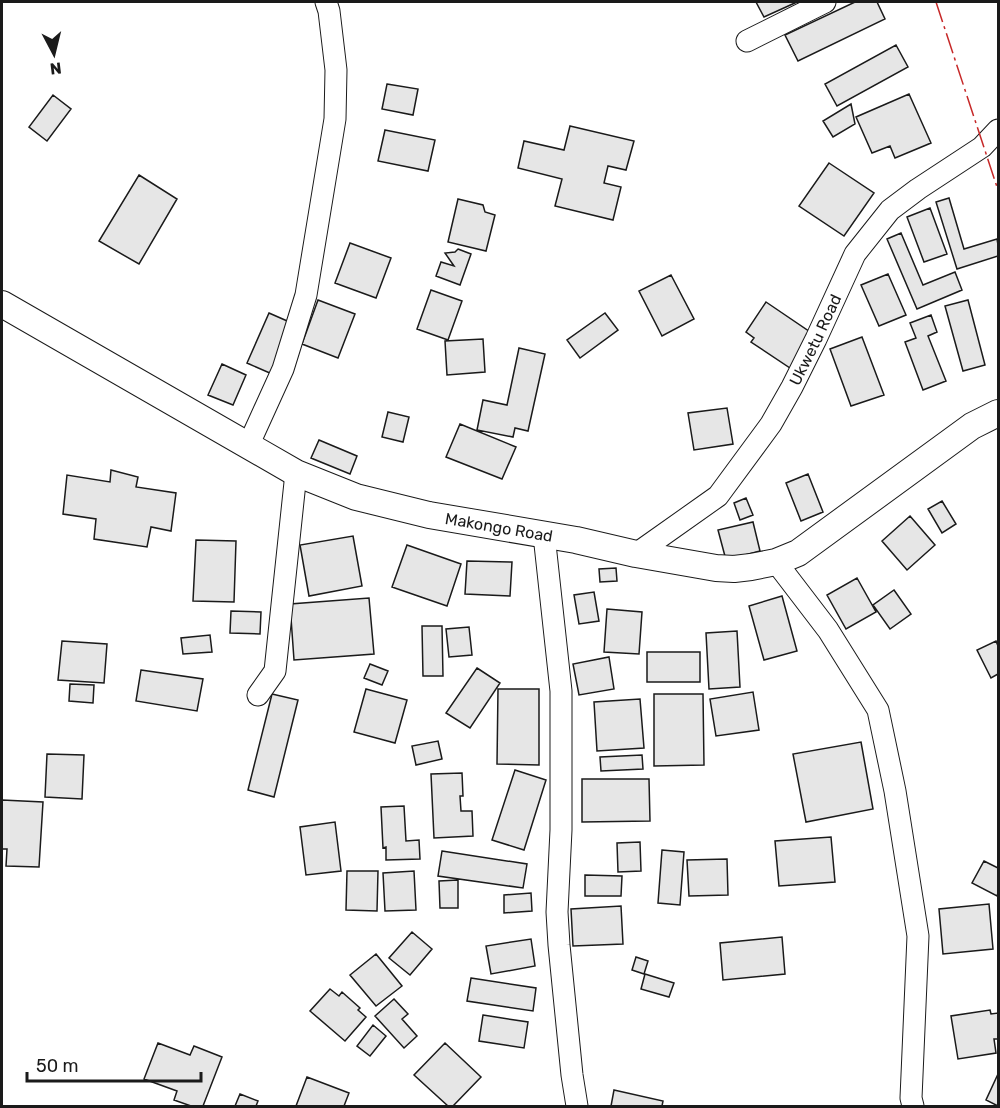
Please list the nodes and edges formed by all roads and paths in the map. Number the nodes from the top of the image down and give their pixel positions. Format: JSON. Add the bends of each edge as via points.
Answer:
{"nodes":[{"id":1,"x":326,"y":2,"type":"edge"},
{"id":2,"x":825,"y":2,"type":"edge"},
{"id":3,"x":747,"y":41,"type":"dead end"},
{"id":4,"x":999,"y":130,"type":"edge"},
{"id":5,"x":2,"y":304,"type":"edge"},
{"id":6,"x":999,"y":413,"type":"edge"},
{"id":7,"x":248,"y":446,"type":"junction"},
{"id":8,"x":296,"y":473,"type":"junction"},
{"id":9,"x":544,"y":535,"type":"junction"},
{"id":10,"x":636,"y":554,"type":"junction"},
{"id":11,"x":776,"y":562,"type":"junction"},
{"id":12,"x":258,"y":694,"type":"dead end"},
{"id":13,"x":577,"y":1107,"type":"edge"},
{"id":14,"x":913,"y":1107,"type":"edge"}],
"edges":[{"from":1,"to":7,"type":"street","via":[[336,70],[335,119],[306,295],[283,369]]},
{"from":2,"to":3,"type":"street"},
{"from":4,"to":10,"type":"street","name":"Ukwetu Road","via":[[982,147],[890,210],[855,254],[771,424],[718,496]]},
{"from":5,"to":7,"type":"street","name":"Makongo Road"},
{"from":6,"to":11,"type":"street","name":"Makongo Road","via":[[972,426],[798,553]]},
{"from":7,"to":8,"type":"street","name":"Makongo Road"},
{"from":8,"to":9,"type":"street","name":"Makongo Road","via":[[356,497],[429,515]]},
{"from":8,"to":12,"type":"street","via":[[275,671]]},
{"from":9,"to":10,"type":"street","name":"Makongo Road"},
{"from":9,"to":13,"type":"street","via":[[561,691],[557,912]]},
{"from":10,"to":11,"type":"street","name":"Makongo Road","via":[[716,568]]},
{"from":11,"to":14,"type":"street","via":[[828,630],[878,710],[918,936]]}]}
